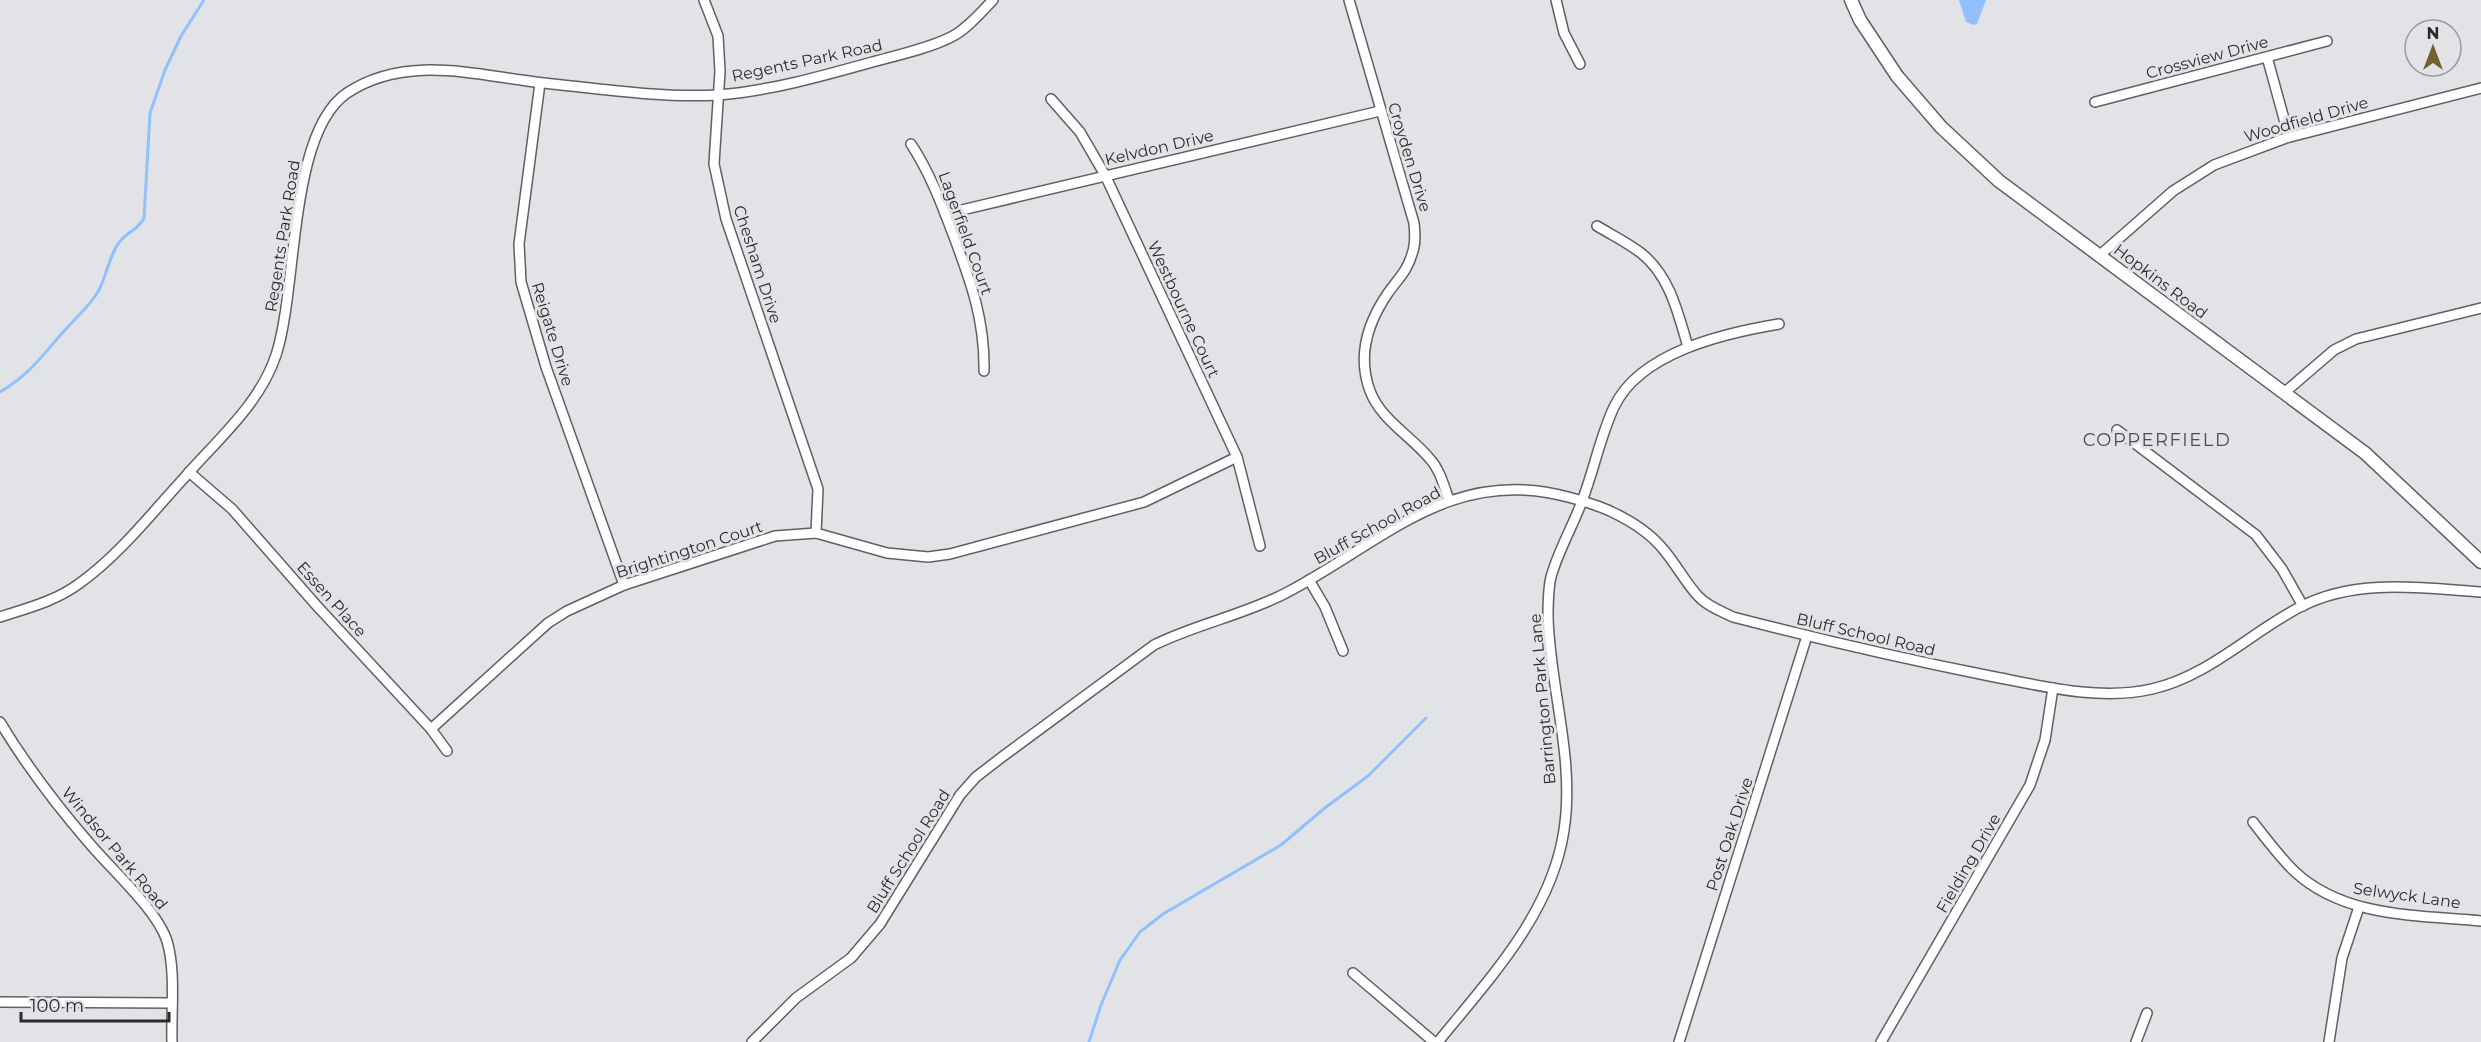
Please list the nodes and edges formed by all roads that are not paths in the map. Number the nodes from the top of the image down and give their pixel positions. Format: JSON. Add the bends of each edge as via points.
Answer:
{"nodes":[{"id":1,"x":704,"y":0,"type":"edge"},
{"id":2,"x":993,"y":0,"type":"edge"},
{"id":3,"x":1349,"y":0,"type":"edge"},
{"id":4,"x":1556,"y":0,"type":"edge"},
{"id":5,"x":1851,"y":0,"type":"edge"},
{"id":6,"x":2327,"y":41,"type":"dead end"},
{"id":7,"x":2267,"y":57,"type":"junction"},
{"id":8,"x":1580,"y":64,"type":"dead end"},
{"id":9,"x":540,"y":83,"type":"junction"},
{"id":10,"x":2481,"y":88,"type":"edge"},
{"id":11,"x":719,"y":94,"type":"junction"},
{"id":12,"x":1052,"y":99,"type":"dead end"},
{"id":13,"x":2095,"y":102,"type":"dead end"},
{"id":14,"x":1380,"y":111,"type":"junction"},
{"id":15,"x":2289,"y":137,"type":"junction"},
{"id":16,"x":911,"y":144,"type":"dead end"},
{"id":17,"x":1105,"y":175,"type":"junction"},
{"id":18,"x":945,"y":214,"type":"junction"},
{"id":19,"x":1597,"y":226,"type":"dead end"},
{"id":20,"x":2099,"y":256,"type":"junction"},
{"id":21,"x":2481,"y":308,"type":"edge"},
{"id":22,"x":1779,"y":324,"type":"dead end"},
{"id":23,"x":1688,"y":347,"type":"junction"},
{"id":24,"x":984,"y":371,"type":"dead end"},
{"id":25,"x":2284,"y":393,"type":"junction"},
{"id":26,"x":2117,"y":430,"type":"dead end"},
{"id":27,"x":1238,"y":458,"type":"junction"},
{"id":28,"x":189,"y":472,"type":"junction"},
{"id":29,"x":1449,"y":500,"type":"junction"},
{"id":30,"x":1582,"y":501,"type":"junction"},
{"id":31,"x":816,"y":533,"type":"junction"},
{"id":32,"x":1260,"y":546,"type":"dead end"},
{"id":33,"x":2481,"y":562,"type":"edge"},
{"id":34,"x":1309,"y":580,"type":"junction"},
{"id":35,"x":624,"y":585,"type":"junction"},
{"id":36,"x":2481,"y":592,"type":"edge"},
{"id":37,"x":2303,"y":606,"type":"junction"},
{"id":38,"x":0,"y":617,"type":"edge"},
{"id":39,"x":1808,"y":636,"type":"junction"},
{"id":40,"x":1343,"y":651,"type":"dead end"},
{"id":41,"x":2053,"y":688,"type":"junction"},
{"id":42,"x":0,"y":722,"type":"edge"},
{"id":43,"x":430,"y":729,"type":"junction"},
{"id":44,"x":447,"y":751,"type":"dead end"},
{"id":45,"x":2253,"y":822,"type":"dead end"},
{"id":46,"x":2360,"y":907,"type":"junction"},
{"id":47,"x":2481,"y":921,"type":"edge"},
{"id":48,"x":1353,"y":973,"type":"dead end"},
{"id":49,"x":0,"y":1002,"type":"edge"},
{"id":50,"x":171,"y":1003,"type":"junction"},
{"id":51,"x":2147,"y":1013,"type":"dead end"},
{"id":52,"x":172,"y":1042,"type":"edge"},
{"id":53,"x":752,"y":1042,"type":"edge"},
{"id":54,"x":1436,"y":1042,"type":"edge"},
{"id":55,"x":1679,"y":1042,"type":"edge"},
{"id":56,"x":1881,"y":1042,"type":"edge"},
{"id":57,"x":2136,"y":1042,"type":"edge"},
{"id":58,"x":2329,"y":1042,"type":"edge"}],
"edges":[{"from":1,"to":11,"type":"street","name":"Chesham Drive","via":[[718,36]]},
{"from":2,"to":11,"type":"street","name":"Regents Park Road","via":[[953,36],[903,54],[814,77]]},
{"from":3,"to":14,"type":"street","name":"Croyden Drive"},
{"from":4,"to":8,"type":"street","via":[[1564,33]]},
{"from":5,"to":20,"type":"main road","name":"Hopkins Road","via":[[1895,73],[1941,127],[1999,181]]},
{"from":6,"to":7,"type":"street","name":"Crossview Drive"},
{"from":7,"to":13,"type":"street","name":"Crossview Drive"},
{"from":7,"to":15,"type":"street"},
{"from":9,"to":11,"type":"street","name":"Regents Park Road","via":[[650,93]]},
{"from":9,"to":28,"type":"street","name":"Regents Park Road","via":[[439,68],[374,79],[344,95],[323,122],[311,148],[276,355],[262,387]]},
{"from":9,"to":35,"type":"street","name":"Reigate Drive","via":[[519,244],[520,282],[546,367]]},
{"from":10,"to":15,"type":"street","name":"Woodfield Drive"},
{"from":11,"to":31,"type":"street","name":"Chesham Drive","via":[[714,164],[726,219],[818,489]]},
{"from":12,"to":17,"type":"street","name":"Westbourne Court","via":[[1080,132]]},
{"from":14,"to":17,"type":"street","name":"Kelvdon Drive"},
{"from":14,"to":29,"type":"street","name":"Croyden Drive","via":[[1415,236],[1409,263],[1367,332],[1367,377],[1380,411],[1432,461]]},
{"from":15,"to":20,"type":"street","name":"Woodfield Drive","via":[[2244,152],[2194,176]]},
{"from":16,"to":18,"type":"street","name":"Lagerfield Court"},
{"from":17,"to":18,"type":"street","name":"Kelvdon Drive"},
{"from":17,"to":27,"type":"street","name":"Westbourne Court"},
{"from":18,"to":24,"type":"street","name":"Lagerfield Court","via":[[975,294],[984,344]]},
{"from":19,"to":23,"type":"street","via":[[1641,253],[1655,268],[1671,292]]},
{"from":20,"to":25,"type":"main road","name":"Hopkins Road"},
{"from":21,"to":25,"type":"street","via":[[2356,339],[2334,350]]},
{"from":22,"to":23,"type":"street","name":"Barrington Park Lane"},
{"from":23,"to":30,"type":"street","name":"Barrington Park Lane","via":[[1648,368],[1629,384],[1608,422]]},
{"from":25,"to":33,"type":"main road","name":"Hopkins Road","via":[[2366,453]]},
{"from":26,"to":37,"type":"street","via":[[2256,535]]},
{"from":27,"to":31,"type":"street","name":"Brightington Court","via":[[1144,502],[950,554],[918,557],[887,553]]},
{"from":27,"to":32,"type":"street","name":"Westbourne Court"},
{"from":28,"to":38,"type":"street","name":"Regents Park Road","via":[[128,541],[80,584],[48,602]]},
{"from":28,"to":43,"type":"street","name":"Essen Place","via":[[232,509]]},
{"from":29,"to":30,"type":"street","name":"Bluff School Road","via":[[1516,489]]},
{"from":29,"to":34,"type":"street","name":"Bluff School Road"},
{"from":30,"to":39,"type":"street","name":"Bluff School Road","via":[[1608,510],[1648,534],[1699,598],[1714,608],[1733,617]]},
{"from":30,"to":54,"type":"street","name":"Barrington Park Lane","via":[[1551,577],[1549,595],[1548,619],[1565,761],[1564,831],[1553,871],[1526,928],[1503,962]]},
{"from":31,"to":35,"type":"street","name":"Brightington Court","via":[[774,536]]},
{"from":34,"to":40,"type":"street"},
{"from":34,"to":53,"type":"street","name":"Bluff School Road","via":[[1263,605],[1154,645],[976,777],[946,814],[867,942],[796,998]]},
{"from":35,"to":43,"type":"street","name":"Brightington Court","via":[[548,623]]},
{"from":36,"to":37,"type":"street","name":"Bluff School Road","via":[[2400,587],[2356,590]]},
{"from":37,"to":41,"type":"street","name":"Bluff School Road","via":[[2203,669],[2153,688],[2131,693]]},
{"from":39,"to":41,"type":"street","name":"Bluff School Road"},
{"from":39,"to":55,"type":"street","name":"Post Oak Drive"},
{"from":41,"to":56,"type":"street","name":"Fielding Drive","via":[[2045,740],[2030,785]]},
{"from":42,"to":50,"type":"street","name":"Windsor Park Road","via":[[19,754],[88,843],[154,917],[167,940]]},
{"from":43,"to":44,"type":"street","name":"Essen Place"},
{"from":45,"to":46,"type":"street","name":"Selwyck Lane","via":[[2296,872],[2333,897]]},
{"from":46,"to":47,"type":"street","name":"Selwyck Lane"},
{"from":46,"to":58,"type":"street","via":[[2342,958]]},
{"from":48,"to":54,"type":"street"},
{"from":49,"to":50,"type":"street"},
{"from":50,"to":52,"type":"street","name":"Windsor Park Road"},
{"from":51,"to":57,"type":"street"}]}
